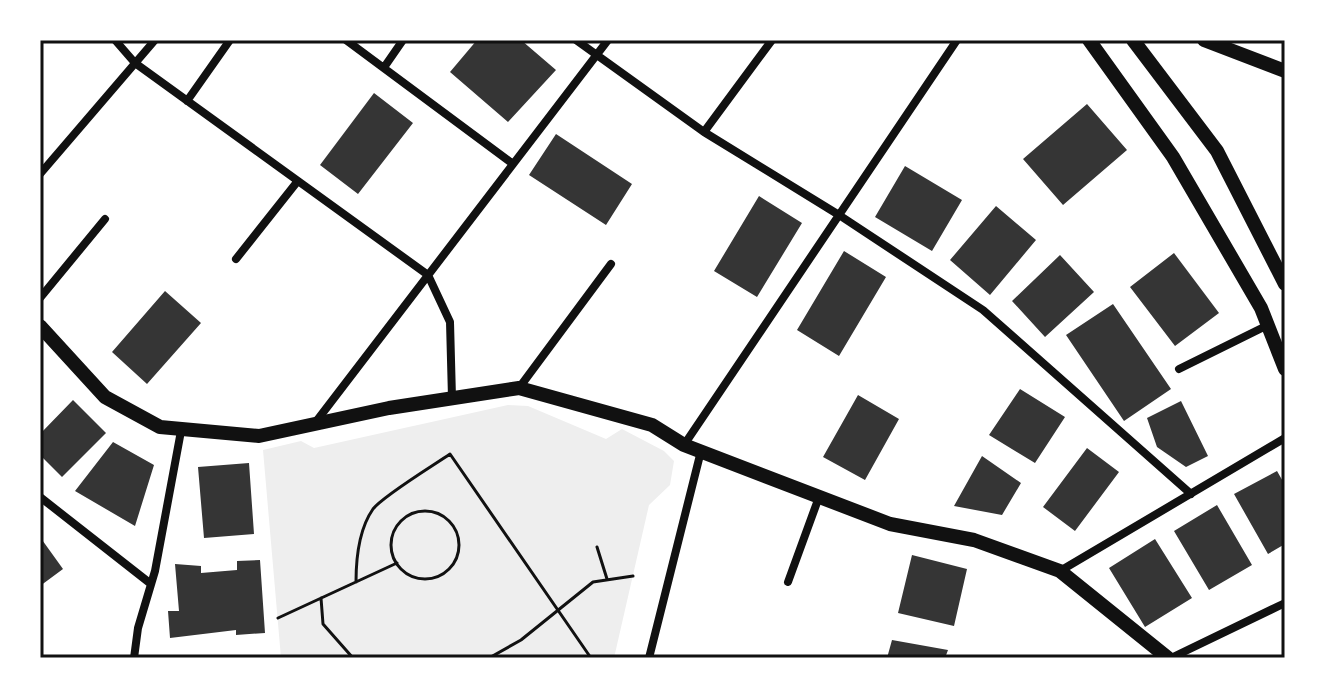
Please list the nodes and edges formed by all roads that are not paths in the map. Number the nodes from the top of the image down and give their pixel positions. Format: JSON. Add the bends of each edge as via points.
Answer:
{"nodes":[{"id":1,"x":115,"y":40,"type":"edge"},
{"id":2,"x":155,"y":40,"type":"edge"},
{"id":3,"x":230,"y":40,"type":"edge"},
{"id":4,"x":346,"y":40,"type":"edge"},
{"id":5,"x":403,"y":40,"type":"edge"},
{"id":6,"x":576,"y":40,"type":"edge"},
{"id":7,"x":608,"y":40,"type":"edge"},
{"id":8,"x":772,"y":40,"type":"edge"},
{"id":9,"x":957,"y":40,"type":"edge"},
{"id":10,"x":1089,"y":40,"type":"edge"},
{"id":11,"x":1133,"y":40,"type":"edge"},
{"id":12,"x":1204,"y":40,"type":"edge"},
{"id":13,"x":597,"y":54,"type":"junction"},
{"id":14,"x":135,"y":63,"type":"junction"},
{"id":15,"x":385,"y":66,"type":"junction"},
{"id":16,"x":1285,"y":71,"type":"edge"},
{"id":17,"x":187,"y":101,"type":"junction"},
{"id":18,"x":704,"y":132,"type":"junction"},
{"id":19,"x":513,"y":164,"type":"junction"},
{"id":20,"x":40,"y":174,"type":"edge"},
{"id":21,"x":297,"y":182,"type":"junction"},
{"id":22,"x":839,"y":215,"type":"junction"},
{"id":23,"x":105,"y":219,"type":"dead end"},
{"id":24,"x":236,"y":259,"type":"dead end"},
{"id":25,"x":611,"y":264,"type":"dead end"},
{"id":26,"x":428,"y":275,"type":"junction"},
{"id":27,"x":1285,"y":284,"type":"edge"},
{"id":28,"x":40,"y":298,"type":"edge"},
{"id":29,"x":1268,"y":325,"type":"junction"},
{"id":30,"x":40,"y":326,"type":"edge"},
{"id":31,"x":1179,"y":369,"type":"dead end"},
{"id":32,"x":1285,"y":369,"type":"edge"},
{"id":33,"x":519,"y":388,"type":"junction"},
{"id":34,"x":452,"y":398,"type":"junction"},
{"id":35,"x":314,"y":424,"type":"junction"},
{"id":36,"x":181,"y":431,"type":"junction"},
{"id":37,"x":1285,"y":438,"type":"edge"},
{"id":38,"x":684,"y":445,"type":"junction"},
{"id":39,"x":701,"y":451,"type":"junction"},
{"id":40,"x":1191,"y":494,"type":"junction"},
{"id":41,"x":40,"y":497,"type":"edge"},
{"id":42,"x":819,"y":497,"type":"junction"},
{"id":43,"x":1060,"y":571,"type":"junction"},
{"id":44,"x":788,"y":582,"type":"dead end"},
{"id":45,"x":151,"y":584,"type":"junction"},
{"id":46,"x":1285,"y":603,"type":"edge"},
{"id":47,"x":134,"y":658,"type":"edge"},
{"id":48,"x":649,"y":658,"type":"edge"},
{"id":49,"x":1169,"y":658,"type":"edge"}],
"edges":[{"from":1,"to":14,"type":"street"},
{"from":2,"to":14,"type":"street"},
{"from":3,"to":17,"type":"street"},
{"from":4,"to":15,"type":"street"},
{"from":5,"to":15,"type":"street"},
{"from":6,"to":13,"type":"street"},
{"from":7,"to":13,"type":"street"},
{"from":8,"to":18,"type":"street"},
{"from":9,"to":22,"type":"street"},
{"from":10,"to":29,"type":"street","via":[[1173,157]]},
{"from":11,"to":27,"type":"street","via":[[1217,151]]},
{"from":12,"to":16,"type":"street"},
{"from":13,"to":18,"type":"street"},
{"from":13,"to":19,"type":"street"},
{"from":14,"to":17,"type":"street"},
{"from":14,"to":20,"type":"street"},
{"from":15,"to":19,"type":"street"},
{"from":17,"to":21,"type":"street"},
{"from":18,"to":22,"type":"street"},
{"from":19,"to":26,"type":"street"},
{"from":21,"to":24,"type":"street"},
{"from":21,"to":26,"type":"street"},
{"from":22,"to":38,"type":"street"},
{"from":22,"to":40,"type":"street","via":[[983,310]]},
{"from":23,"to":28,"type":"street"},
{"from":25,"to":33,"type":"street"},
{"from":26,"to":34,"type":"street","via":[[450,322]]},
{"from":26,"to":35,"type":"street"},
{"from":29,"to":31,"type":"street"},
{"from":29,"to":32,"type":"street"},
{"from":30,"to":36,"type":"street","via":[[105,397],[160,427]]},
{"from":33,"to":34,"type":"street"},
{"from":33,"to":38,"type":"street","via":[[652,425]]},
{"from":34,"to":35,"type":"street"},
{"from":35,"to":36,"type":"street","via":[[259,436]]},
{"from":36,"to":45,"type":"street"},
{"from":37,"to":40,"type":"street"},
{"from":38,"to":39,"type":"street"},
{"from":39,"to":42,"type":"street"},
{"from":39,"to":48,"type":"street"},
{"from":40,"to":43,"type":"street"},
{"from":41,"to":45,"type":"street"},
{"from":42,"to":43,"type":"street","via":[[890,524],[974,540]]},
{"from":42,"to":44,"type":"street"},
{"from":43,"to":49,"type":"street"},
{"from":45,"to":47,"type":"street"},
{"from":46,"to":49,"type":"street"}]}
